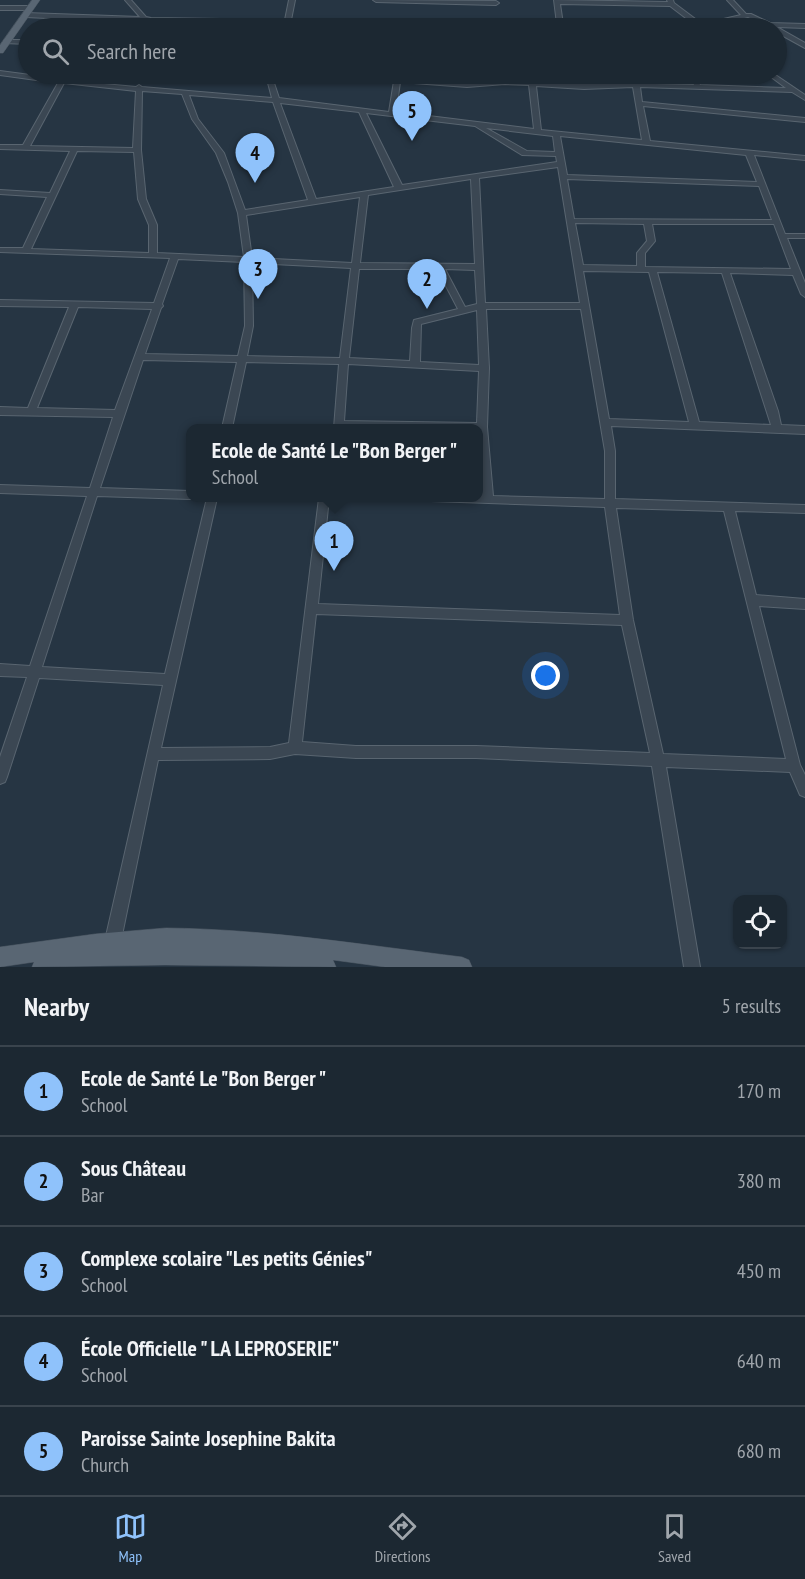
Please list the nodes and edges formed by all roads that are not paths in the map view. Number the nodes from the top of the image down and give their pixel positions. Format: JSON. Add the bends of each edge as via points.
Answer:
{"nodes":[{"id":1,"x":36,"y":0,"type":"edge"},
{"id":2,"x":128,"y":0,"type":"edge"},
{"id":3,"x":292,"y":0,"type":"edge"},
{"id":4,"x":376,"y":0,"type":"edge"},
{"id":5,"x":730,"y":0,"type":"edge"},
{"id":6,"x":402,"y":1,"type":"edge"},
{"id":7,"x":557,"y":1,"type":"edge"},
{"id":8,"x":496,"y":2,"type":"edge"},
{"id":9,"x":616,"y":2,"type":"edge"},
{"id":10,"x":670,"y":2,"type":"edge"},
{"id":11,"x":0,"y":8,"type":"edge"},
{"id":12,"x":27,"y":8,"type":"edge"},
{"id":13,"x":744,"y":15,"type":"junction"},
{"id":14,"x":91,"y":18,"type":"joint"},
{"id":15,"x":110,"y":18,"type":"edge"},
{"id":16,"x":145,"y":18,"type":"edge"},
{"id":17,"x":288,"y":18,"type":"edge"},
{"id":18,"x":401,"y":18,"type":"edge"},
{"id":19,"x":499,"y":18,"type":"edge"},
{"id":20,"x":558,"y":18,"type":"edge"},
{"id":21,"x":689,"y":18,"type":"edge"},
{"id":22,"x":734,"y":18,"type":"edge"},
{"id":23,"x":756,"y":18,"type":"edge"},
{"id":24,"x":18,"y":20,"type":"edge"},
{"id":25,"x":805,"y":26,"type":"edge"},
{"id":26,"x":787,"y":27,"type":"edge"},
{"id":27,"x":788,"y":36,"type":"edge"},
{"id":28,"x":3,"y":41,"type":"edge"},
{"id":29,"x":18,"y":42,"type":"edge"},
{"id":30,"x":805,"y":46,"type":"edge"},
{"id":31,"x":0,"y":51,"type":"edge"},
{"id":32,"x":0,"y":73,"type":"edge"},
{"id":33,"x":18,"y":75,"type":"edge"},
{"id":34,"x":61,"y":84,"type":"edge"},
{"id":35,"x":88,"y":84,"type":"edge"},
{"id":36,"x":271,"y":84,"type":"edge"},
{"id":37,"x":397,"y":84,"type":"edge"},
{"id":38,"x":458,"y":84,"type":"edge"},
{"id":39,"x":480,"y":84,"type":"edge"},
{"id":40,"x":524,"y":84,"type":"edge"},
{"id":41,"x":697,"y":84,"type":"edge"},
{"id":42,"x":786,"y":84,"type":"edge"},
{"id":43,"x":467,"y":85,"type":"joint"},
{"id":44,"x":533,"y":85,"type":"junction"},
{"id":45,"x":100,"y":86,"type":"joint"},
{"id":46,"x":636,"y":86,"type":"junction"},
{"id":47,"x":139,"y":87,"type":"junction"},
{"id":48,"x":698,"y":88,"type":"junction"},
{"id":49,"x":795,"y":90,"type":"junction"},
{"id":50,"x":184,"y":92,"type":"junction"},
{"id":51,"x":805,"y":98,"type":"edge"},
{"id":52,"x":276,"y":100,"type":"junction"},
{"id":53,"x":640,"y":104,"type":"junction"},
{"id":54,"x":362,"y":111,"type":"junction"},
{"id":55,"x":392,"y":113,"type":"junction"},
{"id":56,"x":805,"y":120,"type":"edge"},
{"id":57,"x":474,"y":124,"type":"junction"},
{"id":58,"x":538,"y":132,"type":"junction"},
{"id":59,"x":556,"y":134,"type":"junction"},
{"id":60,"x":646,"y":141,"type":"junction"},
{"id":61,"x":0,"y":147,"type":"edge"},
{"id":62,"x":25,"y":148,"type":"junction"},
{"id":63,"x":74,"y":149,"type":"junction"},
{"id":64,"x":137,"y":150,"type":"junction"},
{"id":65,"x":749,"y":152,"type":"junction"},
{"id":66,"x":805,"y":158,"type":"edge"},
{"id":67,"x":561,"y":159,"type":"junction"},
{"id":68,"x":475,"y":176,"type":"junction"},
{"id":69,"x":564,"y":177,"type":"junction"},
{"id":70,"x":763,"y":184,"type":"junction"},
{"id":71,"x":399,"y":188,"type":"junction"},
{"id":72,"x":0,"y":192,"type":"edge"},
{"id":73,"x":364,"y":194,"type":"junction"},
{"id":74,"x":53,"y":195,"type":"junction"},
{"id":75,"x":313,"y":202,"type":"junction"},
{"id":76,"x":242,"y":213,"type":"junction"},
{"id":77,"x":572,"y":221,"type":"junction"},
{"id":78,"x":647,"y":221,"type":"junction"},
{"id":79,"x":777,"y":222,"type":"junction"},
{"id":80,"x":782,"y":236,"type":"junction"},
{"id":81,"x":805,"y":236,"type":"edge"},
{"id":82,"x":0,"y":250,"type":"edge"},
{"id":83,"x":26,"y":250,"type":"junction"},
{"id":84,"x":153,"y":255,"type":"junction"},
{"id":85,"x":176,"y":256,"type":"junction"},
{"id":86,"x":248,"y":260,"type":"junction"},
{"id":87,"x":354,"y":266,"type":"junction"},
{"id":88,"x":480,"y":267,"type":"junction"},
{"id":89,"x":578,"y":268,"type":"junction"},
{"id":90,"x":641,"y":269,"type":"junction"},
{"id":91,"x":652,"y":269,"type":"junction"},
{"id":92,"x":441,"y":270,"type":"dead end"},
{"id":93,"x":725,"y":271,"type":"junction"},
{"id":94,"x":796,"y":272,"type":"junction"},
{"id":95,"x":805,"y":294,"type":"edge"},
{"id":96,"x":1,"y":304,"type":"edge"},
{"id":97,"x":75,"y":304,"type":"junction"},
{"id":98,"x":159,"y":306,"type":"junction"},
{"id":99,"x":482,"y":306,"type":"junction"},
{"id":100,"x":585,"y":306,"type":"junction"},
{"id":101,"x":463,"y":311,"type":"junction"},
{"id":102,"x":141,"y":357,"type":"junction"},
{"id":103,"x":242,"y":360,"type":"junction"},
{"id":104,"x":344,"y":362,"type":"junction"},
{"id":105,"x":415,"y":365,"type":"junction"},
{"id":106,"x":484,"y":368,"type":"junction"},
{"id":107,"x":0,"y":411,"type":"edge"},
{"id":108,"x":31,"y":412,"type":"junction"},
{"id":109,"x":119,"y":414,"type":"junction"},
{"id":110,"x":604,"y":422,"type":"junction"},
{"id":111,"x":228,"y":424,"type":"edge"},
{"id":112,"x":339,"y":424,"type":"edge"},
{"id":113,"x":482,"y":424,"type":"edge"},
{"id":114,"x":695,"y":424,"type":"junction"},
{"id":115,"x":777,"y":428,"type":"junction"},
{"id":116,"x":805,"y":430,"type":"edge"},
{"id":117,"x":483,"y":437,"type":"edge"},
{"id":118,"x":0,"y":489,"type":"edge"},
{"id":119,"x":95,"y":492,"type":"junction"},
{"id":120,"x":186,"y":495,"type":"edge"},
{"id":121,"x":483,"y":498,"type":"edge"},
{"id":122,"x":489,"y":498,"type":"junction"},
{"id":123,"x":211,"y":502,"type":"edge"},
{"id":124,"x":324,"y":502,"type":"edge"},
{"id":125,"x":610,"y":503,"type":"junction"},
{"id":126,"x":728,"y":506,"type":"junction"},
{"id":127,"x":805,"y":509,"type":"edge"},
{"id":128,"x":751,"y":600,"type":"junction"},
{"id":129,"x":805,"y":604,"type":"edge"},
{"id":130,"x":310,"y":609,"type":"junction"},
{"id":131,"x":627,"y":620,"type":"junction"},
{"id":132,"x":0,"y":670,"type":"edge"},
{"id":133,"x":36,"y":672,"type":"junction"},
{"id":134,"x":170,"y":680,"type":"junction"},
{"id":135,"x":295,"y":748,"type":"junction"},
{"id":136,"x":153,"y":754,"type":"junction"},
{"id":137,"x":658,"y":760,"type":"junction"},
{"id":138,"x":794,"y":766,"type":"junction"},
{"id":139,"x":0,"y":777,"type":"edge"},
{"id":140,"x":805,"y":790,"type":"edge"},
{"id":141,"x":112,"y":950,"type":"junction"},
{"id":142,"x":0,"y":957,"type":"edge"},
{"id":143,"x":42,"y":967,"type":"edge"},
{"id":144,"x":326,"y":967,"type":"edge"},
{"id":145,"x":462,"y":967,"type":"edge"},
{"id":146,"x":692,"y":967,"type":"edge"}],
"edges":[{"from":1,"to":12,"type":"main road"},
{"from":2,"to":16,"type":"street"},
{"from":3,"to":17,"type":"street"},
{"from":4,"to":6,"type":"street"},
{"from":5,"to":13,"type":"street"},
{"from":6,"to":8,"type":"street"},
{"from":6,"to":18,"type":"street"},
{"from":7,"to":9,"type":"street"},
{"from":7,"to":20,"type":"street"},
{"from":8,"to":19,"type":"street"},
{"from":9,"to":10,"type":"street"},
{"from":10,"to":21,"type":"street"},
{"from":11,"to":12,"type":"street"},
{"from":12,"to":14,"type":"street"},
{"from":13,"to":22,"type":"street"},
{"from":13,"to":23,"type":"street"},
{"from":14,"to":15,"type":"street"},
{"from":24,"to":28,"type":"main road"},
{"from":25,"to":26,"type":"street"},
{"from":27,"to":30,"type":"street"},
{"from":28,"to":29,"type":"street"},
{"from":28,"to":31,"type":"main road"},
{"from":32,"to":33,"type":"street"},
{"from":34,"to":62,"type":"street"},
{"from":35,"to":45,"type":"street"},
{"from":36,"to":52,"type":"street"},
{"from":37,"to":55,"type":"street"},
{"from":38,"to":43,"type":"street"},
{"from":39,"to":43,"type":"street"},
{"from":40,"to":44,"type":"street"},
{"from":41,"to":48,"type":"street"},
{"from":42,"to":49,"type":"street"},
{"from":44,"to":46,"type":"street"},
{"from":44,"to":58,"type":"street"},
{"from":45,"to":47,"type":"street"},
{"from":46,"to":48,"type":"street"},
{"from":46,"to":53,"type":"street"},
{"from":47,"to":50,"type":"street"},
{"from":47,"to":64,"type":"street"},
{"from":48,"to":49,"type":"street"},
{"from":49,"to":51,"type":"street"},
{"from":50,"to":52,"type":"street"},
{"from":50,"to":76,"type":"street","via":[[195,119],[220,153]]},
{"from":52,"to":54,"type":"street"},
{"from":52,"to":75,"type":"street"},
{"from":53,"to":56,"type":"street"},
{"from":53,"to":60,"type":"street"},
{"from":54,"to":55,"type":"street"},
{"from":54,"to":71,"type":"street"},
{"from":55,"to":57,"type":"street"},
{"from":57,"to":58,"type":"street"},
{"from":57,"to":67,"type":"street","via":[[525,153]]},
{"from":58,"to":59,"type":"street"},
{"from":59,"to":60,"type":"street"},
{"from":59,"to":67,"type":"street"},
{"from":60,"to":65,"type":"street"},
{"from":61,"to":62,"type":"street"},
{"from":62,"to":63,"type":"street"},
{"from":63,"to":64,"type":"street"},
{"from":63,"to":74,"type":"street"},
{"from":64,"to":84,"type":"street","via":[[142,199],[153,225]]},
{"from":65,"to":66,"type":"street"},
{"from":65,"to":70,"type":"street"},
{"from":67,"to":68,"type":"street"},
{"from":67,"to":69,"type":"street"},
{"from":68,"to":71,"type":"street"},
{"from":68,"to":88,"type":"street"},
{"from":69,"to":70,"type":"street"},
{"from":69,"to":77,"type":"street"},
{"from":70,"to":79,"type":"street"},
{"from":71,"to":73,"type":"street"},
{"from":72,"to":74,"type":"street"},
{"from":73,"to":75,"type":"street"},
{"from":73,"to":87,"type":"street"},
{"from":74,"to":83,"type":"street"},
{"from":75,"to":76,"type":"street"},
{"from":76,"to":86,"type":"street"},
{"from":77,"to":78,"type":"street"},
{"from":77,"to":89,"type":"street"},
{"from":78,"to":79,"type":"street"},
{"from":78,"to":90,"type":"street","via":[[651,241],[641,253]]},
{"from":79,"to":80,"type":"street"},
{"from":80,"to":81,"type":"street"},
{"from":80,"to":94,"type":"street"},
{"from":82,"to":83,"type":"street"},
{"from":83,"to":84,"type":"street"},
{"from":84,"to":85,"type":"street"},
{"from":85,"to":86,"type":"street"},
{"from":85,"to":98,"type":"street"},
{"from":86,"to":87,"type":"street"},
{"from":86,"to":103,"type":"street","via":[[249,326]]},
{"from":87,"to":88,"type":"street"},
{"from":87,"to":104,"type":"street"},
{"from":88,"to":99,"type":"street"},
{"from":89,"to":90,"type":"street"},
{"from":89,"to":100,"type":"street"},
{"from":90,"to":91,"type":"street"},
{"from":91,"to":93,"type":"street"},
{"from":91,"to":114,"type":"street"},
{"from":92,"to":101,"type":"street"},
{"from":93,"to":94,"type":"street"},
{"from":93,"to":115,"type":"street"},
{"from":94,"to":95,"type":"street"},
{"from":96,"to":97,"type":"street"},
{"from":97,"to":98,"type":"street"},
{"from":97,"to":108,"type":"street"},
{"from":98,"to":102,"type":"street"},
{"from":99,"to":100,"type":"street"},
{"from":99,"to":101,"type":"street"},
{"from":99,"to":106,"type":"street"},
{"from":100,"to":110,"type":"street"},
{"from":101,"to":105,"type":"street","via":[[417,322]]},
{"from":102,"to":103,"type":"street"},
{"from":102,"to":109,"type":"street"},
{"from":103,"to":104,"type":"street"},
{"from":103,"to":111,"type":"street"},
{"from":104,"to":105,"type":"street"},
{"from":104,"to":106,"type":"street"},
{"from":104,"to":112,"type":"street"},
{"from":105,"to":106,"type":"street"},
{"from":106,"to":113,"type":"street"},
{"from":107,"to":108,"type":"street"},
{"from":108,"to":109,"type":"street"},
{"from":109,"to":119,"type":"street"},
{"from":110,"to":114,"type":"street"},
{"from":110,"to":125,"type":"street","via":[[611,462]]},
{"from":114,"to":115,"type":"street"},
{"from":115,"to":116,"type":"street"},
{"from":117,"to":122,"type":"street"},
{"from":118,"to":119,"type":"street"},
{"from":119,"to":120,"type":"street"},
{"from":119,"to":133,"type":"street"},
{"from":121,"to":122,"type":"street"},
{"from":122,"to":125,"type":"street"},
{"from":123,"to":134,"type":"street"},
{"from":124,"to":130,"type":"street"},
{"from":125,"to":126,"type":"street"},
{"from":125,"to":131,"type":"street"},
{"from":126,"to":127,"type":"street"},
{"from":126,"to":128,"type":"street"},
{"from":128,"to":129,"type":"street"},
{"from":128,"to":138,"type":"street"},
{"from":130,"to":131,"type":"street"},
{"from":130,"to":135,"type":"street"},
{"from":131,"to":137,"type":"street"},
{"from":132,"to":133,"type":"street"},
{"from":133,"to":134,"type":"street"},
{"from":133,"to":139,"type":"street"},
{"from":134,"to":136,"type":"street"},
{"from":135,"to":136,"type":"street","via":[[270,753]]},
{"from":135,"to":137,"type":"street"},
{"from":136,"to":141,"type":"street"},
{"from":137,"to":138,"type":"street"},
{"from":137,"to":146,"type":"street"},
{"from":138,"to":140,"type":"street"},
{"from":141,"to":142,"type":"main road"},
{"from":141,"to":143,"type":"main road"},
{"from":141,"to":144,"type":"main road"},
{"from":141,"to":145,"type":"main road","via":[[189,938],[274,943]]}]}
